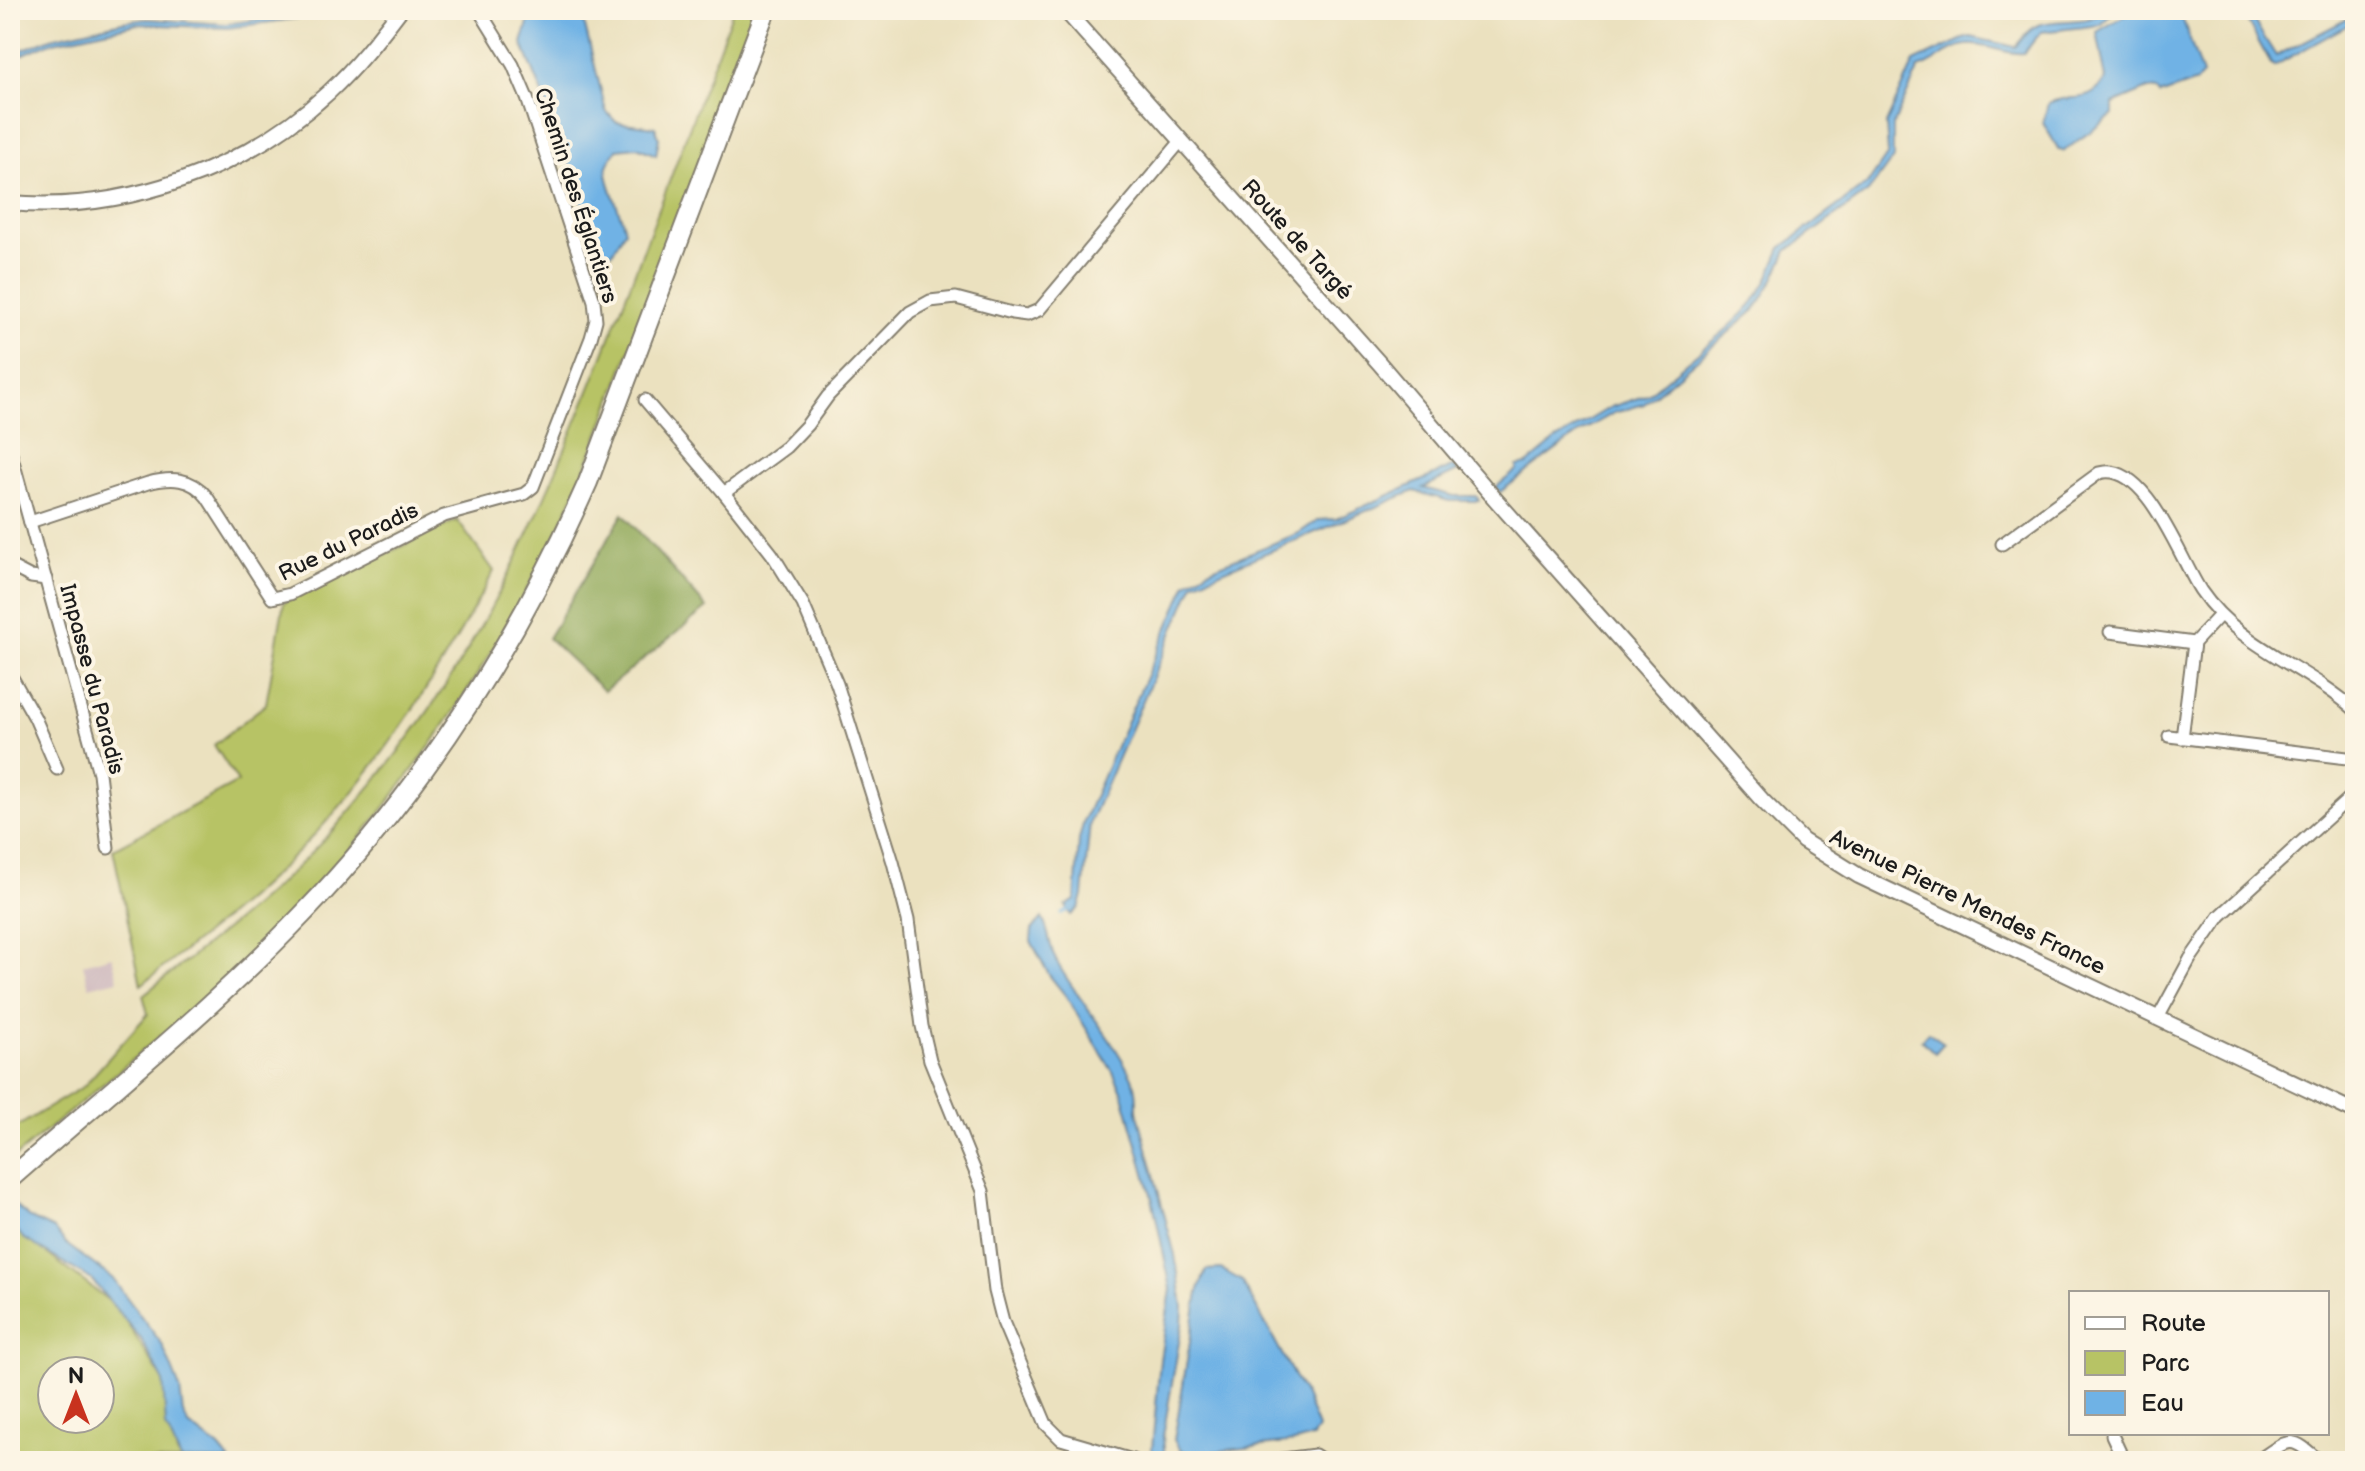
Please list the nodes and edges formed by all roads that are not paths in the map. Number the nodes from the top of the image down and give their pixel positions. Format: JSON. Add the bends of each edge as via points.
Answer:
{"nodes":[{"id":1,"x":400,"y":10,"type":"edge"},
{"id":2,"x":479,"y":10,"type":"edge"},
{"id":3,"x":766,"y":10,"type":"edge"},
{"id":4,"x":1065,"y":10,"type":"edge"},
{"id":5,"x":1181,"y":141,"type":"junction"},
{"id":6,"x":10,"y":203,"type":"edge"},
{"id":7,"x":645,"y":400,"type":"dead end"},
{"id":8,"x":10,"y":450,"type":"edge"},
{"id":9,"x":533,"y":487,"type":"joint"},
{"id":10,"x":724,"y":493,"type":"junction"},
{"id":11,"x":1496,"y":500,"type":"joint"},
{"id":12,"x":30,"y":522,"type":"junction"},
{"id":13,"x":2002,"y":544,"type":"dead end"},
{"id":14,"x":10,"y":566,"type":"edge"},
{"id":15,"x":46,"y":579,"type":"junction"},
{"id":16,"x":2220,"y":615,"type":"junction"},
{"id":17,"x":2110,"y":632,"type":"dead end"},
{"id":18,"x":2194,"y":643,"type":"junction"},
{"id":19,"x":10,"y":674,"type":"edge"},
{"id":20,"x":2355,"y":710,"type":"edge"},
{"id":21,"x":2355,"y":759,"type":"edge"},
{"id":22,"x":57,"y":769,"type":"dead end"},
{"id":23,"x":2355,"y":793,"type":"edge"},
{"id":24,"x":108,"y":848,"type":"dead end"},
{"id":25,"x":2158,"y":1018,"type":"junction"},
{"id":26,"x":2355,"y":1112,"type":"edge"},
{"id":27,"x":16,"y":1174,"type":"edge"},
{"id":28,"x":2112,"y":1435,"type":"dead end"},
{"id":29,"x":1136,"y":1461,"type":"edge"},
{"id":30,"x":1268,"y":1461,"type":"edge"},
{"id":31,"x":1324,"y":1461,"type":"edge"},
{"id":32,"x":2124,"y":1461,"type":"edge"},
{"id":33,"x":2257,"y":1461,"type":"edge"},
{"id":34,"x":2319,"y":1461,"type":"edge"}],
"edges":[{"from":1,"to":6,"type":"street","via":[[327,93],[246,151],[132,194],[67,203]]},
{"from":2,"to":9,"type":"street","name":"Chemin des Églantiers","via":[[527,98],[594,301],[591,338]]},
{"from":3,"to":27,"type":"main road","via":[[588,482],[555,555],[476,694],[410,788],[303,914]]},
{"from":4,"to":5,"type":"street","name":"Route de Targé"},
{"from":5,"to":10,"type":"street","via":[[1039,310],[1012,313],[956,298],[930,301],[910,312],[786,447]]},
{"from":5,"to":11,"type":"street","name":"Route de Targé"},
{"from":7,"to":10,"type":"street"},
{"from":8,"to":12,"type":"street"},
{"from":9,"to":12,"type":"street","name":"Rue du Paradis","via":[[444,516],[290,594],[272,598],[207,497],[184,480],[148,483]]},
{"from":10,"to":29,"type":"street","via":[[803,604],[837,684],[905,906],[930,1060],[983,1191],[1003,1322],[1046,1424],[1061,1439]]},
{"from":11,"to":25,"type":"street","name":"Avenue Pierre Mendes France","via":[[1803,841],[1859,876]]},
{"from":12,"to":15,"type":"street","name":"Impasse du Paradis"},
{"from":13,"to":16,"type":"street","via":[[2091,477],[2115,472],[2138,488],[2158,513],[2195,583]]},
{"from":14,"to":15,"type":"street"},
{"from":15,"to":24,"type":"street","name":"Impasse du Paradis","via":[[99,773]]},
{"from":16,"to":18,"type":"street"},
{"from":16,"to":20,"type":"street"},
{"from":17,"to":18,"type":"street"},
{"from":18,"to":21,"type":"street","via":[[2175,737]]},
{"from":19,"to":22,"type":"street"},
{"from":23,"to":25,"type":"street","via":[[2220,916]]},
{"from":25,"to":26,"type":"street","name":"Avenue Pierre Mendes France"},
{"from":28,"to":32,"type":"street"},
{"from":30,"to":31,"type":"street","via":[[1315,1455]]},
{"from":33,"to":34,"type":"street","via":[[2293,1440]]}]}
